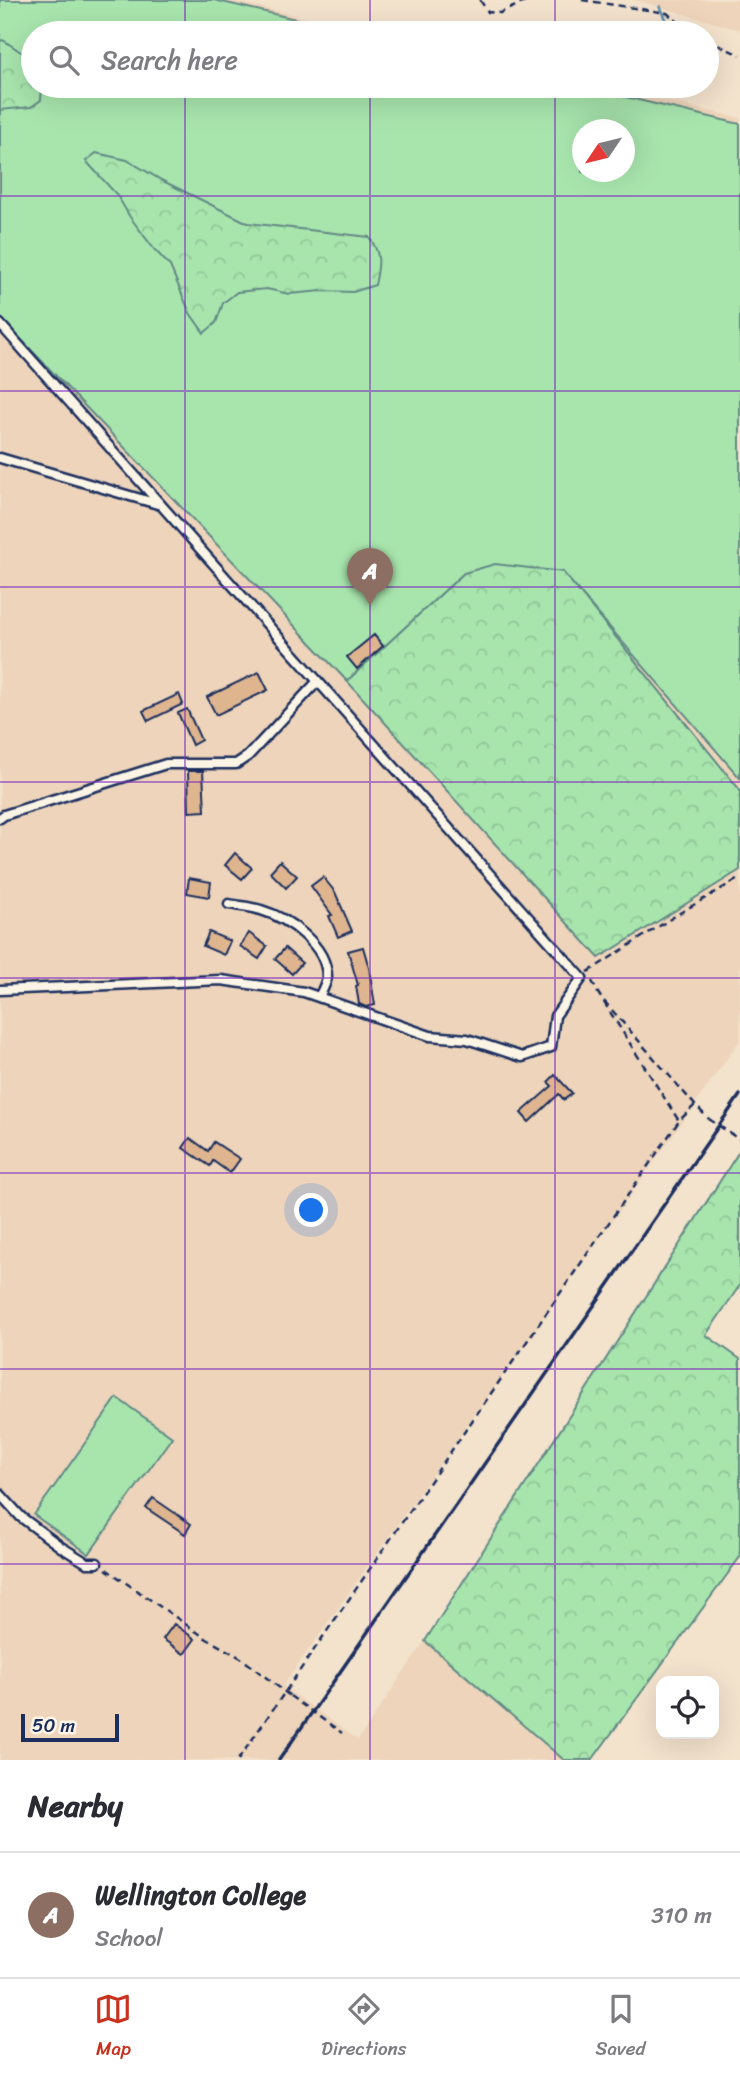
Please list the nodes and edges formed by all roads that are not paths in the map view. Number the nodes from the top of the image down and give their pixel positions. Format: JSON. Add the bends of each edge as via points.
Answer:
{"nodes":[{"id":1,"x":0,"y":324,"type":"edge"},
{"id":2,"x":0,"y":458,"type":"edge"},
{"id":3,"x":161,"y":505,"type":"junction"},
{"id":4,"x":317,"y":682,"type":"junction"},
{"id":5,"x":0,"y":818,"type":"edge"},
{"id":6,"x":229,"y":904,"type":"dead end"},
{"id":7,"x":0,"y":990,"type":"edge"},
{"id":8,"x":319,"y":997,"type":"junction"},
{"id":9,"x":0,"y":1493,"type":"edge"},
{"id":10,"x":97,"y":1563,"type":"road end"}],
"edges":[{"from":1,"to":3,"type":"lane"},
{"from":2,"to":3,"type":"lane"},
{"from":3,"to":4,"type":"lane"},
{"from":4,"to":5,"type":"lane","via":[[236,764],[166,764]]},
{"from":4,"to":8,"type":"lane","via":[[582,978],[555,1016],[551,1047],[522,1057],[467,1039],[430,1036]]},
{"from":6,"to":8,"type":"lane","via":[[262,910],[308,939],[321,956],[327,976]]},
{"from":7,"to":8,"type":"lane","via":[[221,980]]},
{"from":9,"to":10,"type":"lane","via":[[21,1517],[61,1547],[87,1563]]}]}
